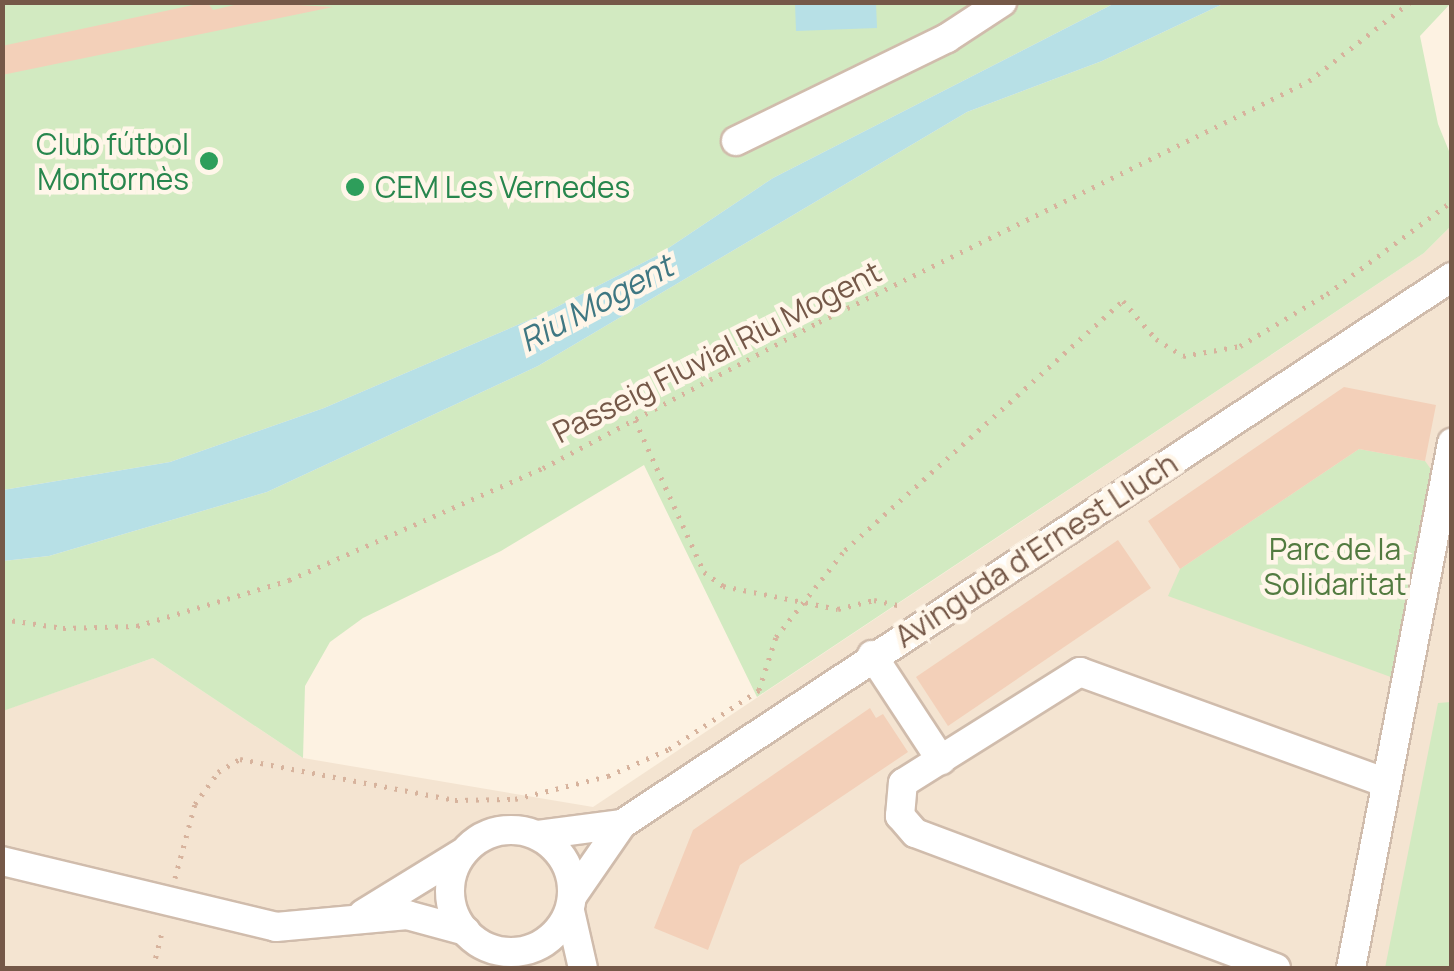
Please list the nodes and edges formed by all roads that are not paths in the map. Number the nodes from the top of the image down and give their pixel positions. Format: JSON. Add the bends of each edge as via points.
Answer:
{"nodes":[{"id":1,"x":1002,"y":2,"type":"edge"},
{"id":2,"x":736,"y":141,"type":"dead end"},
{"id":3,"x":1450,"y":282,"type":"edge"},
{"id":4,"x":1452,"y":443,"type":"edge"},
{"id":5,"x":872,"y":655,"type":"junction"},
{"id":6,"x":941,"y":760,"type":"junction"},
{"id":7,"x":1386,"y":784,"type":"junction"},
{"id":8,"x":622,"y":824,"type":"junction"},
{"id":9,"x":538,"y":836,"type":"junction"},
{"id":10,"x":464,"y":852,"type":"junction"},
{"id":11,"x":2,"y":861,"type":"edge"},
{"id":12,"x":571,"y":903,"type":"junction"},
{"id":13,"x":343,"y":923,"type":"junction"},
{"id":14,"x":476,"y":939,"type":"junction"},
{"id":15,"x":542,"y":968,"type":"edge"},
{"id":16,"x":583,"y":968,"type":"edge"},
{"id":17,"x":1276,"y":968,"type":"edge"},
{"id":18,"x":1351,"y":968,"type":"edge"}],
"edges":[{"from":1,"to":2,"type":"street","via":[[947,38]]},
{"from":3,"to":5,"type":"street","name":"Avinguda d'Ernest Lluch"},
{"from":4,"to":7,"type":"street"},
{"from":5,"to":6,"type":"street"},
{"from":5,"to":8,"type":"street","name":"Avinguda d'Ernest Lluch"},
{"from":6,"to":7,"type":"street","via":[[1080,672]]},
{"from":6,"to":17,"type":"street","via":[[903,783],[900,816],[915,832]]},
{"from":7,"to":18,"type":"street"},
{"from":8,"to":9,"type":"street"},
{"from":8,"to":12,"type":"street"},
{"from":9,"to":10,"type":"street","via":[[489,834]]},
{"from":9,"to":12,"type":"street","via":[[562,856]]},
{"from":10,"to":13,"type":"street","via":[[407,892]]},
{"from":10,"to":14,"type":"street","via":[[450,882],[451,903]]},
{"from":11,"to":13,"type":"street","via":[[276,928]]},
{"from":12,"to":14,"type":"street","via":[[539,946],[521,952]]},
{"from":12,"to":16,"type":"street"},
{"from":13,"to":14,"type":"street","via":[[408,915]]},
{"from":14,"to":15,"type":"street"}]}
